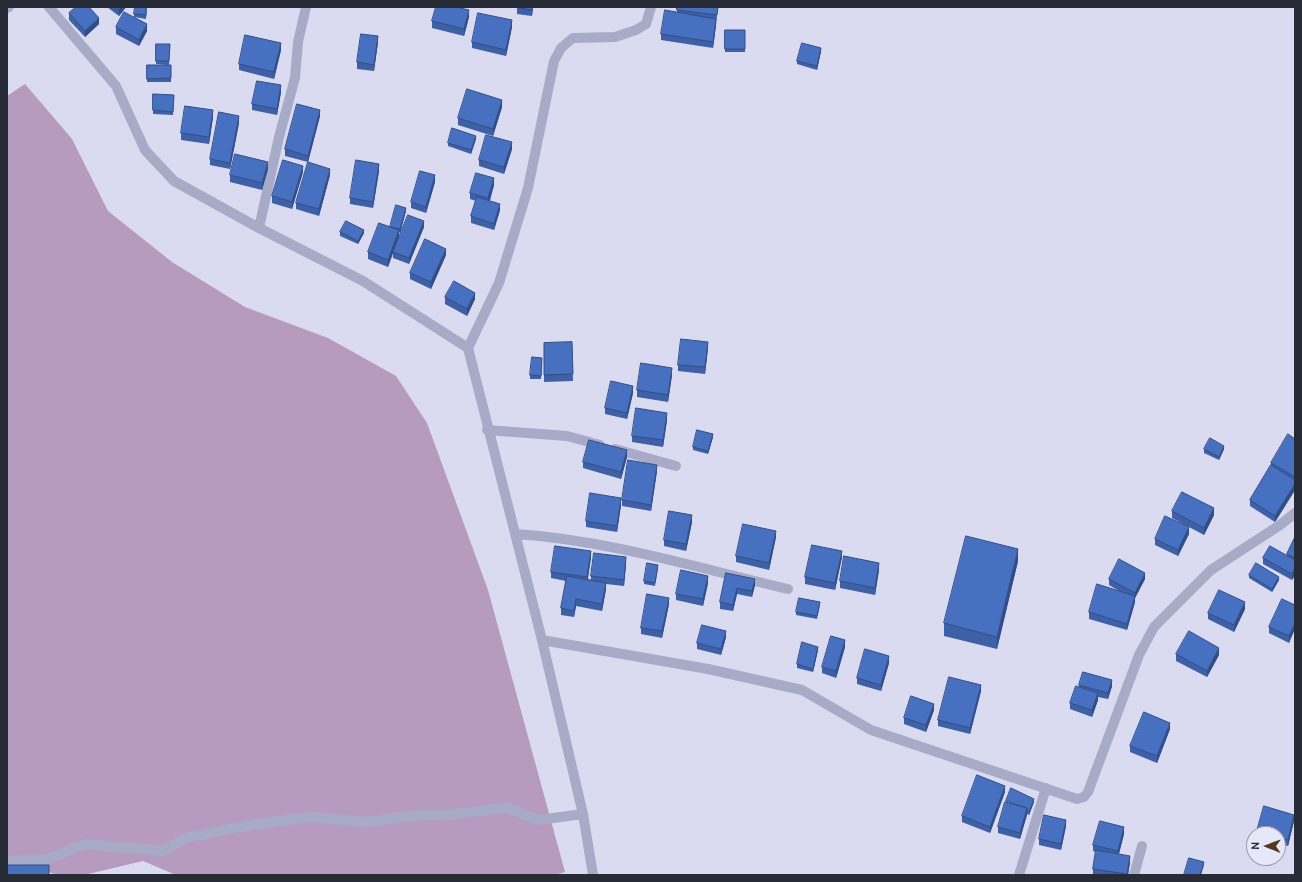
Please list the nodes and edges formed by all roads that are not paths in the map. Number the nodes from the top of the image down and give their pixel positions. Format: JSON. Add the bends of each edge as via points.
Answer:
{"nodes":[{"id":1,"x":49,"y":7,"type":"edge"},
{"id":2,"x":306,"y":7,"type":"edge"},
{"id":3,"x":651,"y":7,"type":"edge"},
{"id":4,"x":259,"y":228,"type":"junction"},
{"id":5,"x":468,"y":348,"type":"junction"},
{"id":6,"x":487,"y":430,"type":"junction"},
{"id":7,"x":676,"y":466,"type":"dead end"},
{"id":8,"x":1295,"y":513,"type":"edge"},
{"id":9,"x":516,"y":534,"type":"junction"},
{"id":10,"x":788,"y":589,"type":"dead end"},
{"id":11,"x":542,"y":640,"type":"junction"},
{"id":12,"x":1046,"y":788,"type":"junction"},
{"id":13,"x":583,"y":814,"type":"junction"},
{"id":14,"x":1142,"y":846,"type":"dead end"},
{"id":15,"x":7,"y":861,"type":"edge"},
{"id":16,"x":593,"y":875,"type":"edge"},
{"id":17,"x":1019,"y":875,"type":"edge"},
{"id":18,"x":1134,"y":875,"type":"edge"}],
"edges":[{"from":1,"to":4,"type":"street","via":[[116,86],[145,150],[164,171],[174,181]]},
{"from":2,"to":4,"type":"street","via":[[298,42],[295,78]]},
{"from":3,"to":5,"type":"street","via":[[646,24],[636,30],[615,37],[573,38],[561,48],[554,61],[528,188],[500,283]]},
{"from":4,"to":5,"type":"street","via":[[363,281]]},
{"from":5,"to":6,"type":"street"},
{"from":6,"to":7,"type":"street","via":[[567,436]]},
{"from":6,"to":9,"type":"street"},
{"from":8,"to":12,"type":"street","via":[[1211,570],[1154,627],[1138,655],[1084,797],[1077,799]]},
{"from":9,"to":10,"type":"street","via":[[591,542]]},
{"from":9,"to":11,"type":"street"},
{"from":11,"to":12,"type":"street","via":[[708,669],[802,690],[871,730]]},
{"from":11,"to":13,"type":"street"},
{"from":12,"to":17,"type":"street"},
{"from":13,"to":15,"type":"street","via":[[538,820],[508,808],[366,822],[308,817],[250,824],[185,838],[163,851],[85,844],[48,859]]},
{"from":13,"to":16,"type":"street"},
{"from":14,"to":18,"type":"street"}]}
